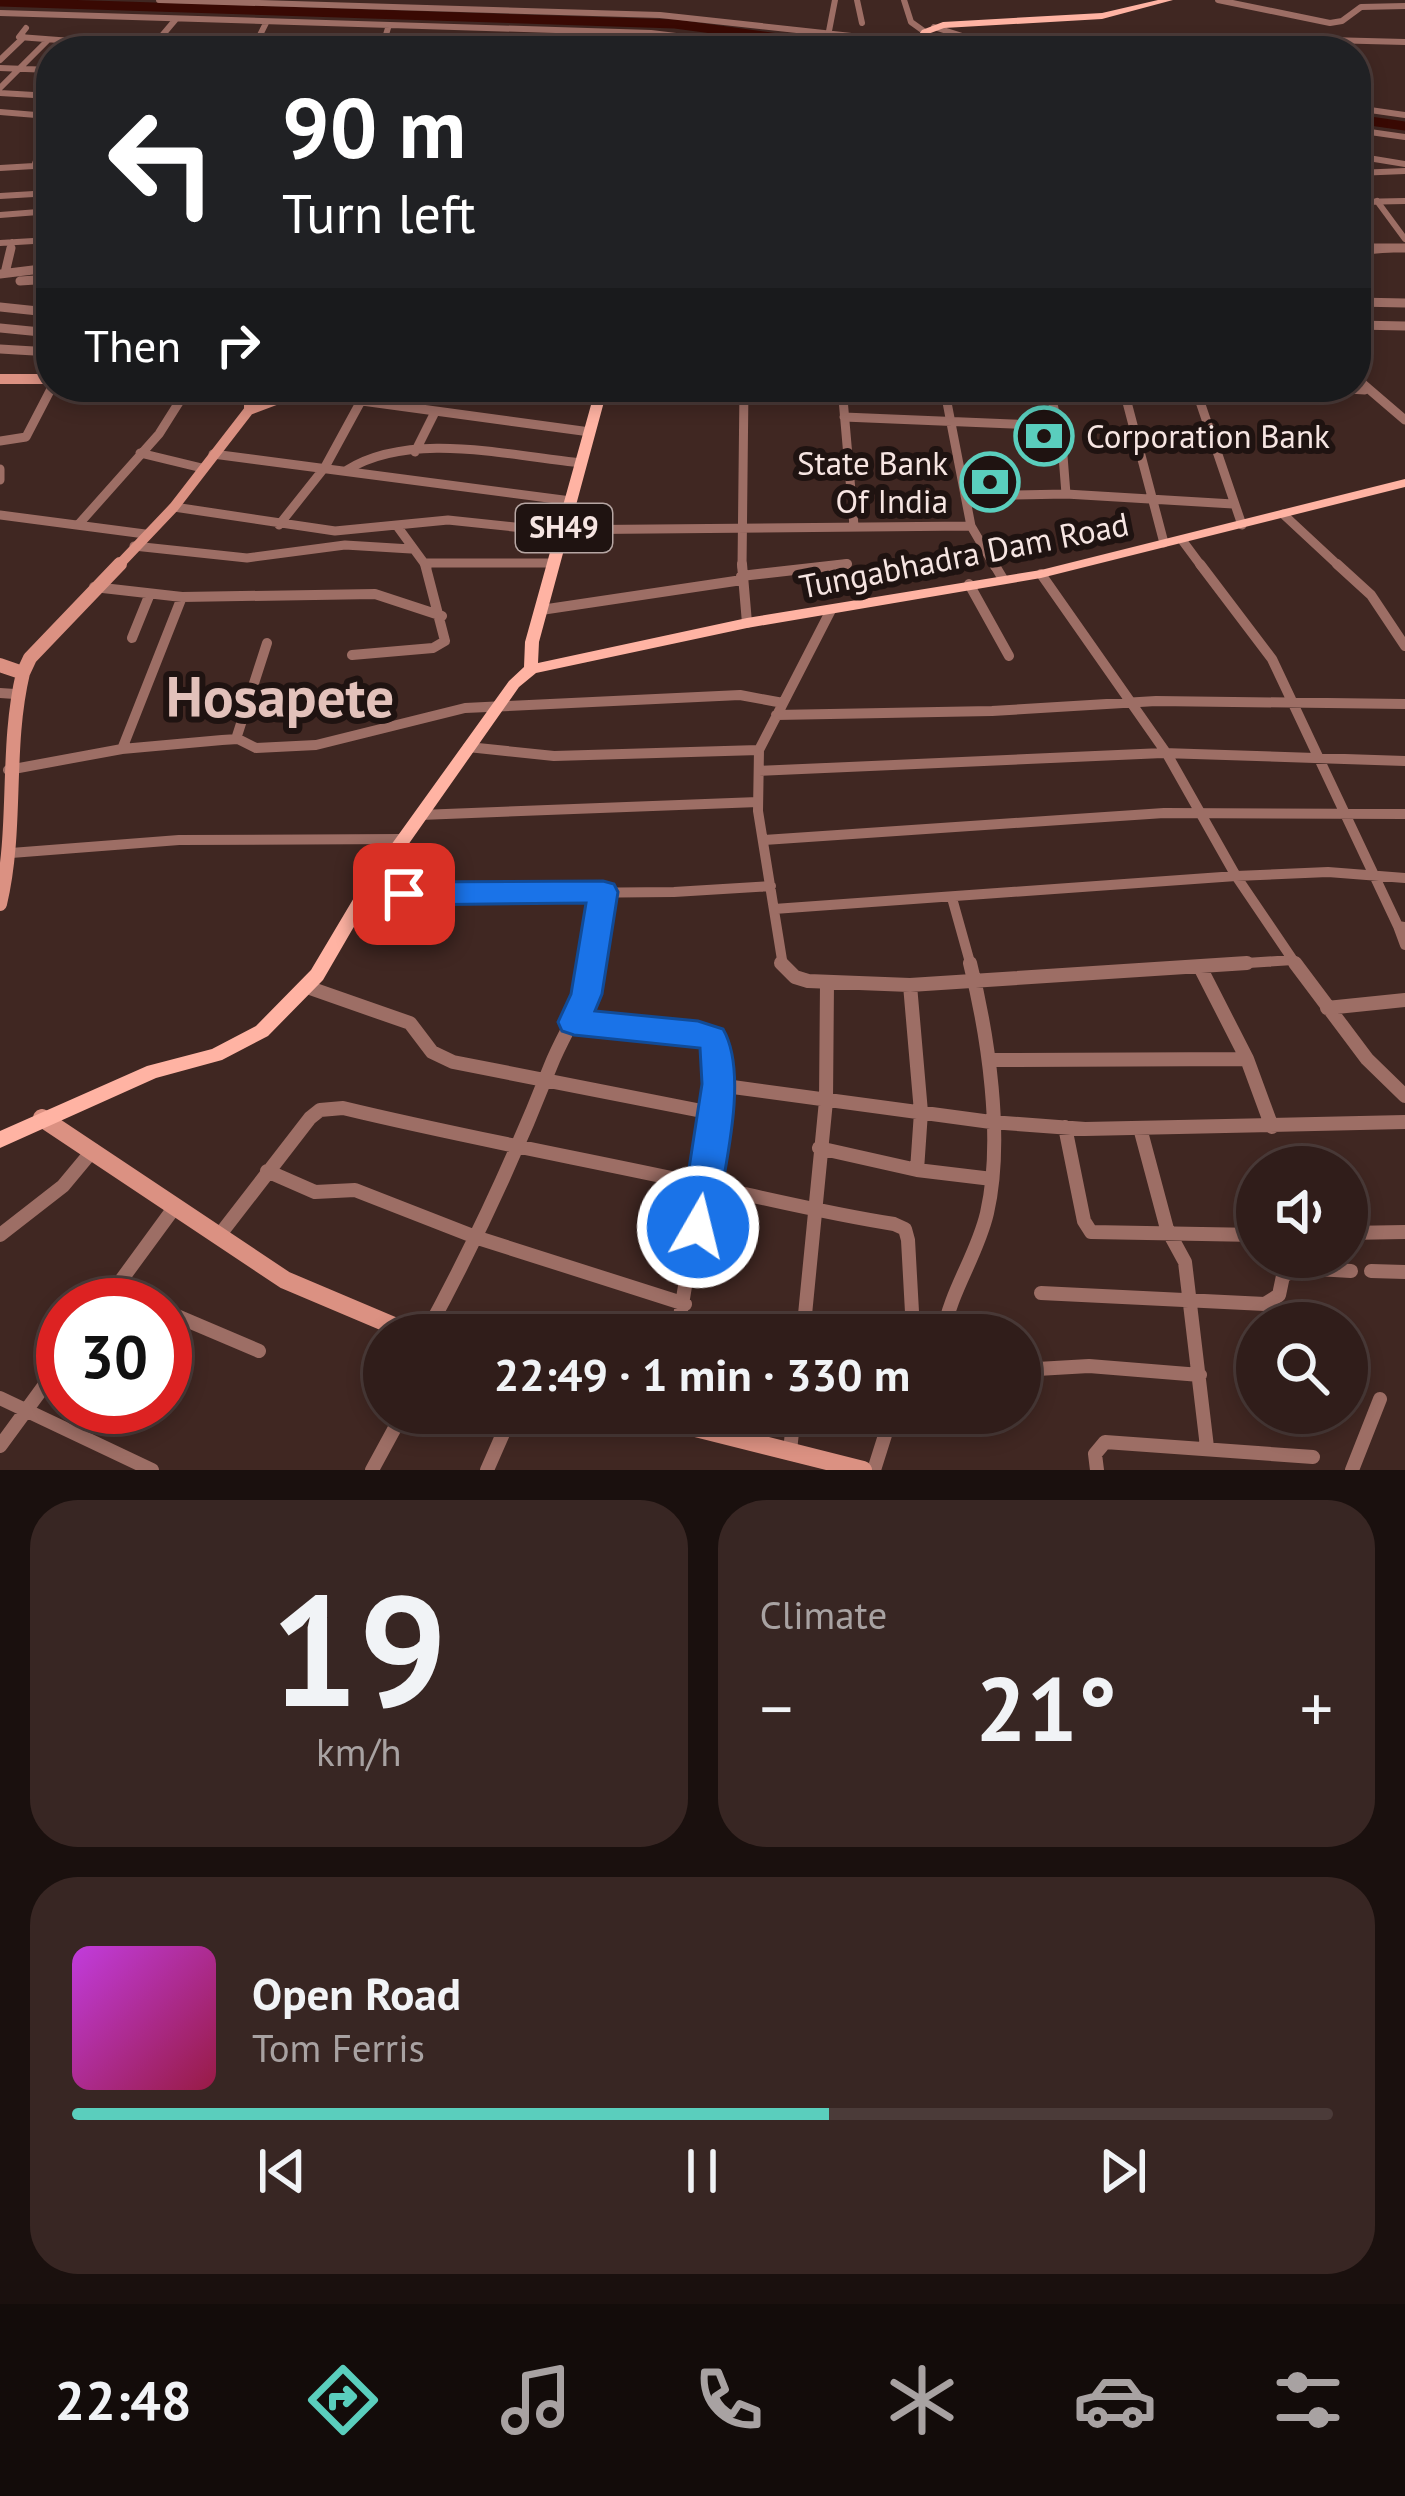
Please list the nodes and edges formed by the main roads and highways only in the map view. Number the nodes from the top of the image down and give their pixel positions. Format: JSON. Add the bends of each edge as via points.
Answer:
{"nodes":[{"id":1,"x":1169,"y":0,"type":"edge"},
{"id":2,"x":924,"y":36,"type":"edge"},
{"id":3,"x":597,"y":402,"type":"edge"},
{"id":4,"x":1405,"y":483,"type":"edge"},
{"id":5,"x":531,"y":669,"type":"junction"},
{"id":6,"x":0,"y":1140,"type":"edge"}],
"edges":[{"from":1,"to":2,"type":"main road","via":[[1102,16]]},
{"from":3,"to":5,"type":"main road","number":"SH49"},
{"from":4,"to":5,"type":"main road","name":"Tungabhadra Dam Road","via":[[1041,574]]},
{"from":5,"to":6,"type":"main road","via":[[420,814],[307,987],[262,1031]]}]}
